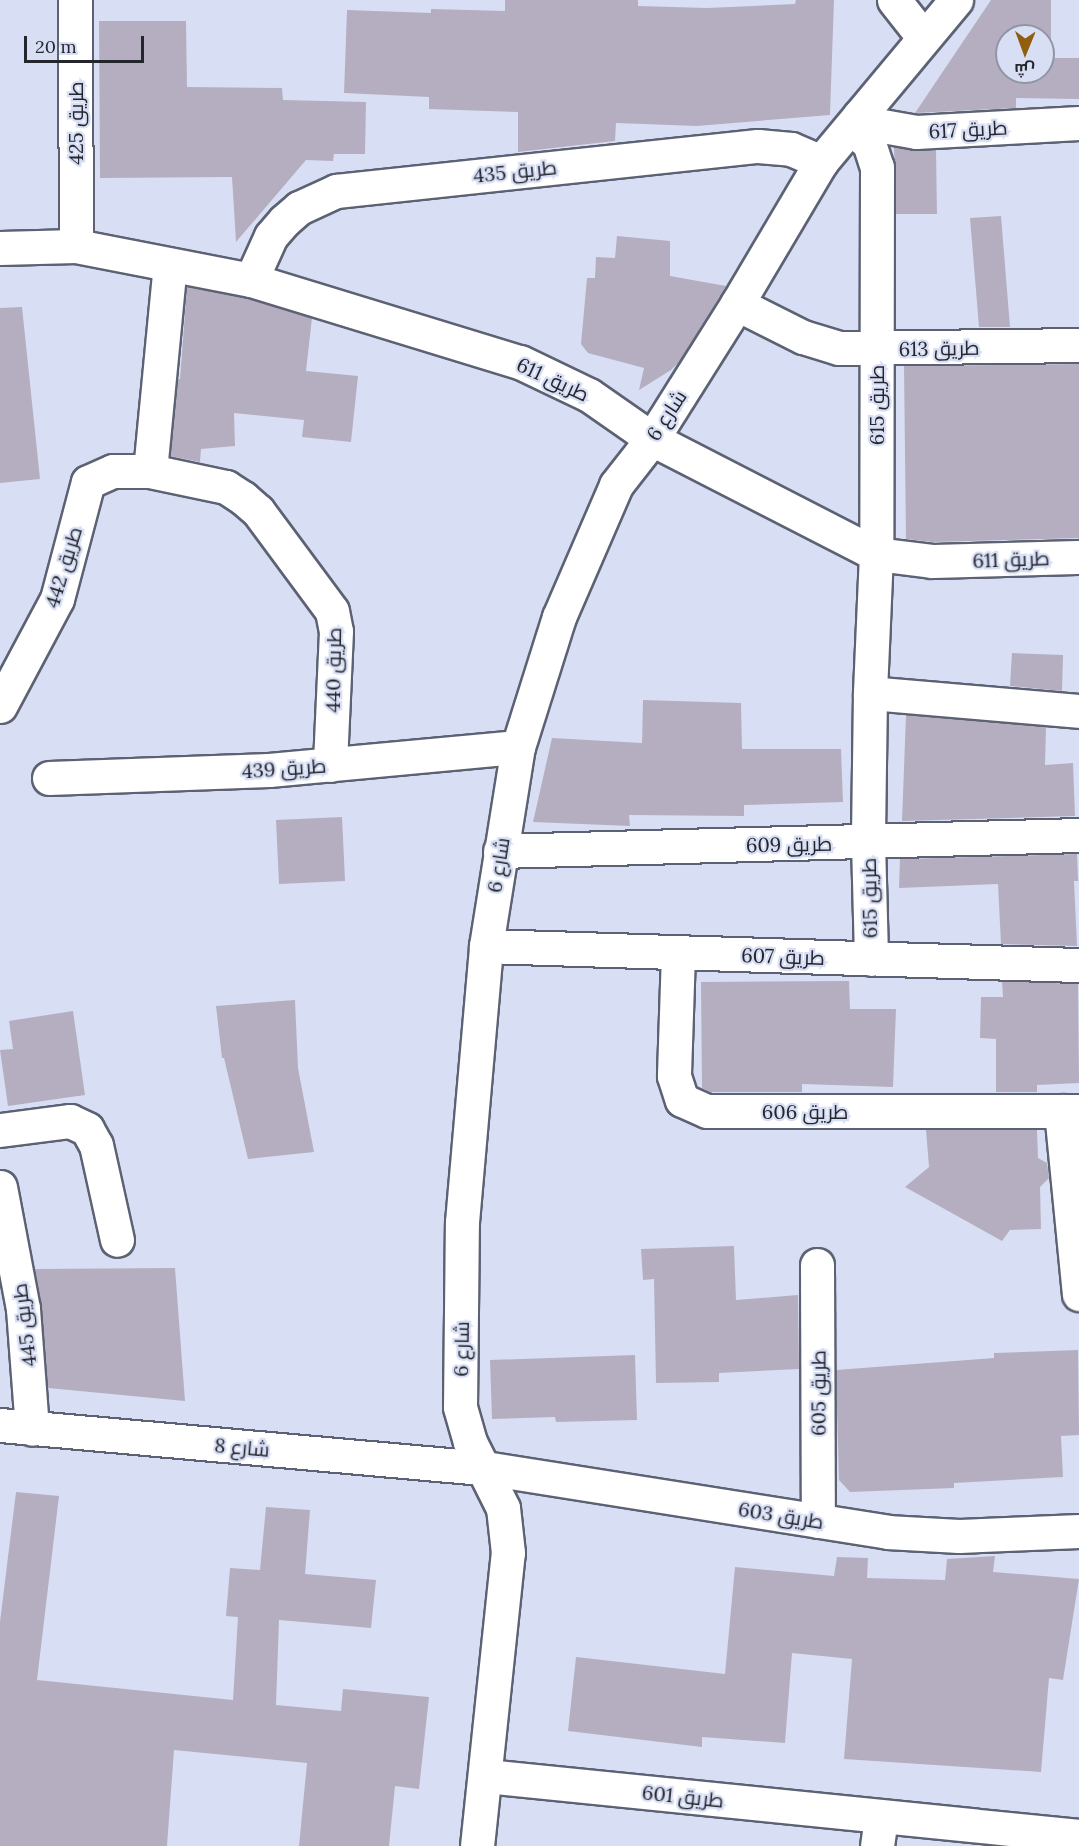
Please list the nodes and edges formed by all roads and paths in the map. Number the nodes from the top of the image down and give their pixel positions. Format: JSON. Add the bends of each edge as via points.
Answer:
{"nodes":[{"id":1,"x":75,"y":0,"type":"edge"},
{"id":2,"x":894,"y":0,"type":"edge"},
{"id":3,"x":956,"y":0,"type":"edge"},
{"id":4,"x":924,"y":38,"type":"junction"},
{"id":5,"x":854,"y":122,"type":"junction"},
{"id":6,"x":1079,"y":123,"type":"edge"},
{"id":7,"x":821,"y":162,"type":"junction"},
{"id":8,"x":75,"y":246,"type":"junction"},
{"id":9,"x":0,"y":248,"type":"edge"},
{"id":10,"x":170,"y":265,"type":"junction"},
{"id":11,"x":251,"y":280,"type":"junction"},
{"id":12,"x":737,"y":304,"type":"junction"},
{"id":13,"x":1079,"y":345,"type":"edge"},
{"id":14,"x":876,"y":349,"type":"junction"},
{"id":15,"x":652,"y":439,"type":"junction"},
{"id":16,"x":150,"y":471,"type":"junction"},
{"id":17,"x":243,"y":498,"type":"joint"},
{"id":18,"x":876,"y":554,"type":"junction"},
{"id":19,"x":1079,"y":557,"type":"edge"},
{"id":20,"x":870,"y":693,"type":"junction"},
{"id":21,"x":0,"y":706,"type":"edge"},
{"id":22,"x":1079,"y":711,"type":"edge"},
{"id":23,"x":518,"y":747,"type":"junction"},
{"id":24,"x":330,"y":765,"type":"junction"},
{"id":25,"x":49,"y":778,"type":"dead end"},
{"id":26,"x":1079,"y":834,"type":"edge"},
{"id":27,"x":868,"y":842,"type":"junction"},
{"id":28,"x":500,"y":851,"type":"junction"},
{"id":29,"x":486,"y":946,"type":"junction"},
{"id":30,"x":678,"y":953,"type":"junction"},
{"id":31,"x":870,"y":959,"type":"junction"},
{"id":32,"x":1079,"y":965,"type":"edge"},
{"id":33,"x":1070,"y":1111,"type":"edge"},
{"id":34,"x":0,"y":1130,"type":"edge"},
{"id":35,"x":0,"y":1187,"type":"edge"},
{"id":36,"x":117,"y":1240,"type":"dead end"},
{"id":37,"x":817,"y":1265,"type":"dead end"},
{"id":38,"x":1079,"y":1294,"type":"edge"},
{"id":39,"x":0,"y":1425,"type":"edge"},
{"id":40,"x":32,"y":1429,"type":"junction"},
{"id":41,"x":485,"y":1468,"type":"junction"},
{"id":42,"x":818,"y":1521,"type":"junction"},
{"id":43,"x":1079,"y":1531,"type":"edge"},
{"id":44,"x":486,"y":1776,"type":"junction"},
{"id":45,"x":879,"y":1831,"type":"edge"},
{"id":46,"x":1079,"y":1836,"type":"edge"},
{"id":47,"x":477,"y":1846,"type":"edge"}],
"edges":[{"from":1,"to":8,"type":"street","name":"طريق 425"},
{"from":2,"to":4,"type":"street"},
{"from":3,"to":4,"type":"street","name":"شارع 6"},
{"from":4,"to":5,"type":"street","name":"شارع 6"},
{"from":5,"to":6,"type":"street","name":"طريق 617","via":[[916,132]]},
{"from":5,"to":7,"type":"street","name":"شارع 6"},
{"from":5,"to":14,"type":"street","name":"طريق 615","via":[[869,143],[877,166]]},
{"from":7,"to":11,"type":"street","name":"طريق 435","via":[[791,149],[758,146],[336,191],[299,208],[284,221],[271,236]]},
{"from":7,"to":12,"type":"street","name":"شارع 6"},
{"from":8,"to":9,"type":"street","name":"طريق 611"},
{"from":8,"to":10,"type":"street","name":"طريق 611"},
{"from":10,"to":11,"type":"street","name":"طريق 611"},
{"from":10,"to":16,"type":"street"},
{"from":11,"to":15,"type":"street","name":"طريق 611","via":[[520,362],[589,395]]},
{"from":12,"to":14,"type":"street","name":"طريق 613","via":[[820,344]]},
{"from":12,"to":15,"type":"street","name":"شارع 6"},
{"from":13,"to":14,"type":"street","name":"طريق 613"},
{"from":14,"to":18,"type":"street","name":"طريق 615"},
{"from":15,"to":18,"type":"street","name":"طريق 611"},
{"from":15,"to":23,"type":"street","name":"شارع 6","via":[[616,485],[606,507],[559,617]]},
{"from":16,"to":17,"type":"street","name":"طريق 442","via":[[226,487]]},
{"from":16,"to":21,"type":"street","name":"طريق 442","via":[[113,471],[88,482],[57,599]]},
{"from":17,"to":24,"type":"street","name":"طريق 440","via":[[258,511],[332,611],[336,631]]},
{"from":18,"to":19,"type":"street","name":"طريق 611","via":[[932,561]]},
{"from":18,"to":20,"type":"street","name":"طريق 615"},
{"from":20,"to":22,"type":"street"},
{"from":20,"to":27,"type":"street","name":"طريق 615"},
{"from":23,"to":24,"type":"street","name":"طريق 439"},
{"from":23,"to":28,"type":"street","name":"شارع 6"},
{"from":24,"to":25,"type":"street","name":"طريق 439","via":[[183,775]]},
{"from":26,"to":27,"type":"street","name":"طريق 609"},
{"from":27,"to":28,"type":"street","name":"طريق 609"},
{"from":27,"to":31,"type":"street","name":"طريق 615"},
{"from":28,"to":29,"type":"street","name":"شارع 6"},
{"from":29,"to":30,"type":"street","name":"طريق 607"},
{"from":29,"to":41,"type":"street","name":"شارع 6","via":[[462,1222],[460,1407],[470,1442]]},
{"from":30,"to":31,"type":"street","name":"طريق 607"},
{"from":30,"to":33,"type":"street","name":"طريق 606","via":[[674,1076],[682,1100],[707,1111]]},
{"from":31,"to":32,"type":"street","name":"طريق 607"},
{"from":33,"to":38,"type":"street"},
{"from":34,"to":36,"type":"street","via":[[70,1121],[87,1129],[96,1145]]},
{"from":35,"to":40,"type":"street","name":"طريق 445","via":[[23,1309]]},
{"from":37,"to":42,"type":"street","name":"طريق 605"},
{"from":39,"to":40,"type":"street","name":"شارع 8"},
{"from":40,"to":41,"type":"street","name":"شارع 8"},
{"from":41,"to":42,"type":"street","name":"طريق 603"},
{"from":41,"to":44,"type":"street","name":"شارع 6","via":[[503,1508],[508,1553]]},
{"from":42,"to":43,"type":"street","name":"طريق 603","via":[[887,1532],[959,1536]]},
{"from":44,"to":45,"type":"street","name":"طريق 601"},
{"from":44,"to":47,"type":"street","name":"شارع 6"},
{"from":45,"to":46,"type":"street","name":"طريق 601"}]}
